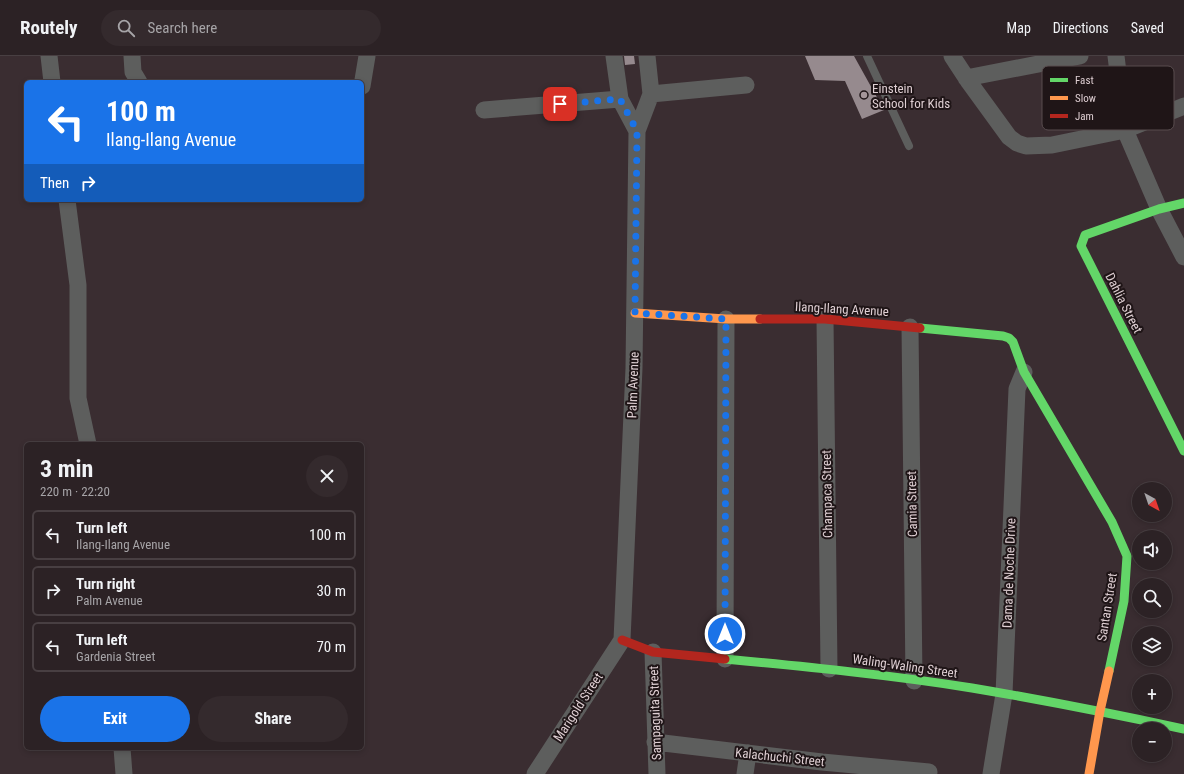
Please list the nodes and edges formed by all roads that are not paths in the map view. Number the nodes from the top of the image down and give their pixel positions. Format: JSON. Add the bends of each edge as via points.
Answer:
{"nodes":[{"id":1,"x":49,"y":56,"type":"edge"},
{"id":2,"x":132,"y":56,"type":"edge"},
{"id":3,"x":367,"y":56,"type":"edge"},
{"id":4,"x":614,"y":56,"type":"edge"},
{"id":5,"x":647,"y":56,"type":"edge"},
{"id":6,"x":867,"y":56,"type":"edge"},
{"id":7,"x":952,"y":56,"type":"edge"},
{"id":8,"x":1080,"y":56,"type":"edge"},
{"id":9,"x":1116,"y":56,"type":"edge"},
{"id":10,"x":1117,"y":66,"type":"edge"},
{"id":11,"x":966,"y":78,"type":"junction"},
{"id":12,"x":52,"y":80,"type":"edge"},
{"id":13,"x":138,"y":80,"type":"edge"},
{"id":14,"x":363,"y":80,"type":"edge"},
{"id":15,"x":746,"y":85,"type":"dead end"},
{"id":16,"x":651,"y":94,"type":"junction"},
{"id":17,"x":620,"y":99,"type":"junction"},
{"id":18,"x":1184,"y":106,"type":"edge"},
{"id":19,"x":484,"y":110,"type":"dead end"},
{"id":20,"x":1174,"y":110,"type":"edge"},
{"id":21,"x":1125,"y":130,"type":"joint"},
{"id":22,"x":637,"y":131,"type":"junction"},
{"id":23,"x":909,"y":146,"type":"dead end"},
{"id":24,"x":67,"y":202,"type":"edge"},
{"id":25,"x":1184,"y":203,"type":"edge"},
{"id":26,"x":1159,"y":209,"type":"junction"},
{"id":27,"x":1184,"y":257,"type":"edge"},
{"id":28,"x":635,"y":313,"type":"junction"},
{"id":29,"x":726,"y":319,"type":"junction"},
{"id":30,"x":825,"y":319,"type":"junction"},
{"id":31,"x":910,"y":327,"type":"junction"},
{"id":32,"x":1024,"y":372,"type":"junction"},
{"id":33,"x":88,"y":442,"type":"edge"},
{"id":34,"x":1184,"y":451,"type":"edge"},
{"id":35,"x":622,"y":640,"type":"junction"},
{"id":36,"x":653,"y":652,"type":"junction"},
{"id":37,"x":726,"y":659,"type":"junction"},
{"id":38,"x":829,"y":669,"type":"junction"},
{"id":39,"x":914,"y":681,"type":"junction"},
{"id":40,"x":1004,"y":694,"type":"junction"},
{"id":41,"x":1100,"y":711,"type":"junction"},
{"id":42,"x":1184,"y":729,"type":"edge"},
{"id":43,"x":656,"y":742,"type":"junction"},
{"id":44,"x":122,"y":750,"type":"edge"},
{"id":45,"x":748,"y":753,"type":"junction"},
{"id":46,"x":821,"y":768,"type":"edge"},
{"id":47,"x":929,"y":772,"type":"dead end"},
{"id":48,"x":124,"y":774,"type":"edge"},
{"id":49,"x":535,"y":774,"type":"edge"},
{"id":50,"x":657,"y":774,"type":"edge"},
{"id":51,"x":745,"y":774,"type":"edge"},
{"id":52,"x":991,"y":774,"type":"edge"},
{"id":53,"x":1089,"y":774,"type":"edge"}],
"edges":[{"from":1,"to":12,"type":"street"},
{"from":2,"to":13,"type":"street","via":[[133,72]]},
{"from":3,"to":14,"type":"street"},
{"from":4,"to":17,"type":"street","name":"Palm Avenue"},
{"from":5,"to":16,"type":"street","name":"Palm Avenue"},
{"from":6,"to":23,"type":"lane"},
{"from":7,"to":11,"type":"street"},
{"from":8,"to":11,"type":"street"},
{"from":9,"to":10,"type":"street"},
{"from":11,"to":21,"type":"street","via":[[1009,137],[1026,146],[1052,145]]},
{"from":15,"to":16,"type":"street"},
{"from":16,"to":22,"type":"street","name":"Palm Avenue"},
{"from":17,"to":19,"type":"street"},
{"from":17,"to":22,"type":"street","name":"Palm Avenue"},
{"from":18,"to":20,"type":"street"},
{"from":21,"to":26,"type":"street"},
{"from":22,"to":28,"type":"street","name":"Palm Avenue"},
{"from":24,"to":33,"type":"street","via":[[78,285],[78,398]]},
{"from":25,"to":26,"type":"street"},
{"from":26,"to":27,"type":"street"},
{"from":26,"to":34,"type":"street","name":"Dahlia Street","via":[[1085,235],[1081,246]]},
{"from":28,"to":29,"type":"street","name":"Ilang-Ilang Avenue"},
{"from":28,"to":35,"type":"street","name":"Palm Avenue"},
{"from":29,"to":30,"type":"street","name":"Ilang-Ilang Avenue"},
{"from":29,"to":37,"type":"street"},
{"from":30,"to":31,"type":"street","name":"Ilang-Ilang Avenue"},
{"from":30,"to":38,"type":"street","name":"Champaca Street"},
{"from":31,"to":32,"type":"street","name":"Ilang-Ilang Avenue","via":[[1009,338],[1013,342]]},
{"from":31,"to":39,"type":"street","name":"Camia Street"},
{"from":32,"to":40,"type":"street","name":"Dama de Noche Drive","via":[[1016,389]]},
{"from":32,"to":41,"type":"street","name":"Santan Street","via":[[1112,522],[1127,556],[1124,601]]},
{"from":35,"to":36,"type":"street","name":"Waling-Waling Street"},
{"from":35,"to":49,"type":"street","name":"Marigold Street"},
{"from":36,"to":37,"type":"street","name":"Waling-Waling Street"},
{"from":36,"to":43,"type":"street","name":"Sampaguita Street"},
{"from":37,"to":38,"type":"street","name":"Waling-Waling Street"},
{"from":38,"to":39,"type":"street","name":"Waling-Waling Street"},
{"from":39,"to":40,"type":"street","name":"Waling-Waling Street"},
{"from":40,"to":41,"type":"street","name":"Waling-Waling Street"},
{"from":40,"to":52,"type":"street","name":"Dama de Noche Drive"},
{"from":41,"to":42,"type":"street","name":"Waling-Waling Street"},
{"from":41,"to":53,"type":"street","name":"Santan Street"},
{"from":43,"to":45,"type":"street","name":"Kalachuchi Street"},
{"from":43,"to":50,"type":"street","name":"Sampaguita Street"},
{"from":44,"to":48,"type":"street"},
{"from":45,"to":46,"type":"street","name":"Kalachuchi Street"},
{"from":45,"to":51,"type":"street"},
{"from":46,"to":47,"type":"street","name":"Kalachuchi Street"}]}
